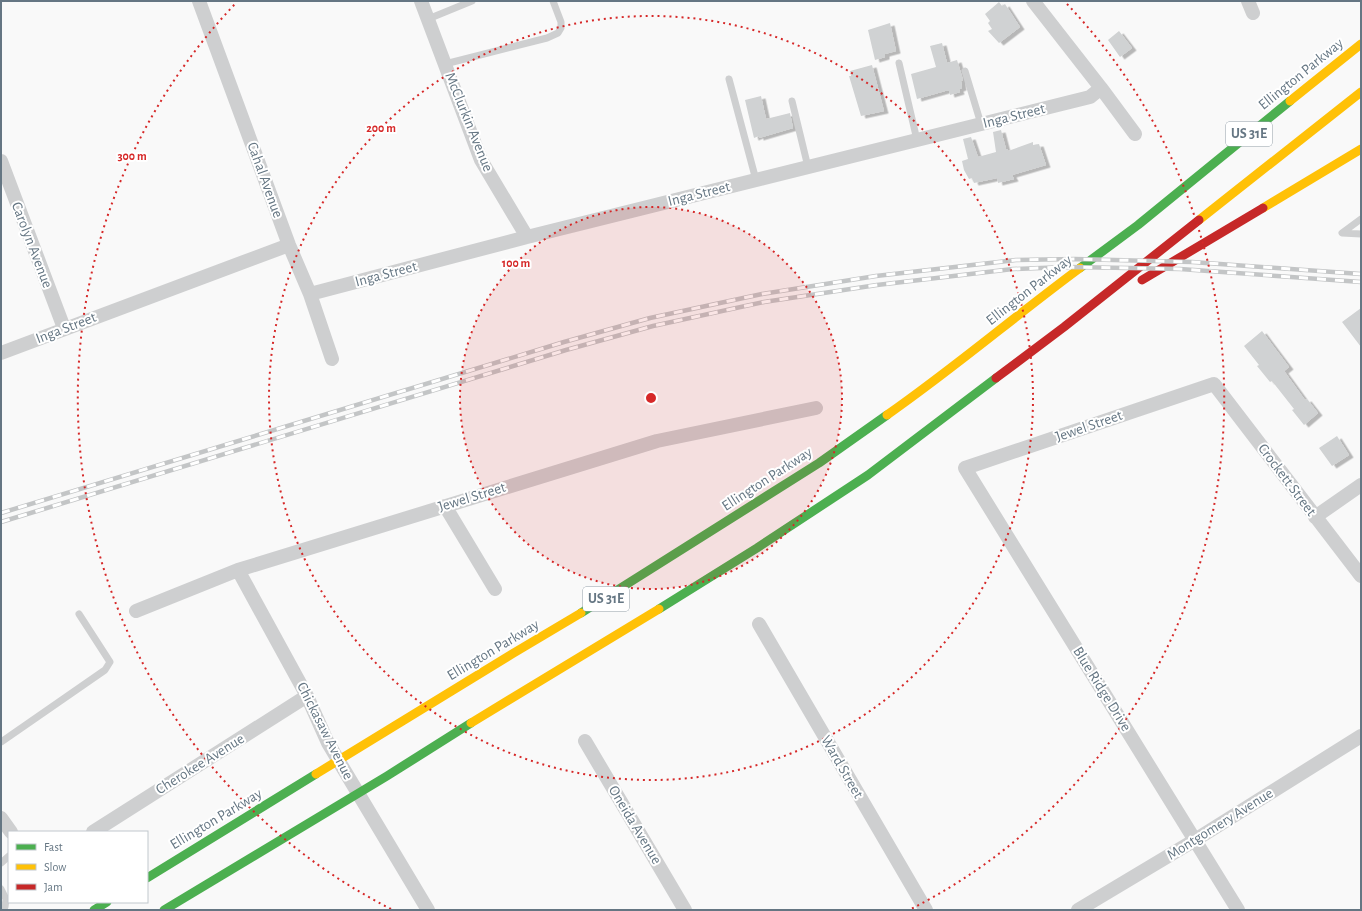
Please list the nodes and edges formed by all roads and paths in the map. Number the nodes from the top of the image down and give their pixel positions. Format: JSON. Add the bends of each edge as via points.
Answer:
{"nodes":[{"id":1,"x":199,"y":1,"type":"edge"},
{"id":2,"x":421,"y":1,"type":"edge"},
{"id":3,"x":472,"y":1,"type":"edge"},
{"id":4,"x":553,"y":1,"type":"edge"},
{"id":5,"x":1033,"y":1,"type":"edge"},
{"id":6,"x":428,"y":18,"type":"junction"},
{"id":7,"x":1361,"y":44,"type":"edge"},
{"id":8,"x":899,"y":63,"type":"dead end"},
{"id":9,"x":446,"y":64,"type":"junction"},
{"id":10,"x":965,"y":71,"type":"dead end"},
{"id":11,"x":729,"y":79,"type":"dead end"},
{"id":12,"x":1101,"y":88,"type":"junction"},
{"id":13,"x":1361,"y":92,"type":"edge"},
{"id":14,"x":792,"y":101,"type":"dead end"},
{"id":15,"x":981,"y":124,"type":"junction"},
{"id":16,"x":1135,"y":134,"type":"dead end"},
{"id":17,"x":916,"y":140,"type":"junction"},
{"id":18,"x":1361,"y":149,"type":"edge"},
{"id":19,"x":1,"y":161,"type":"edge"},
{"id":20,"x":808,"y":167,"type":"junction"},
{"id":21,"x":756,"y":180,"type":"junction"},
{"id":22,"x":1361,"y":219,"type":"edge"},
{"id":23,"x":1361,"y":234,"type":"edge"},
{"id":24,"x":527,"y":237,"type":"junction"},
{"id":25,"x":288,"y":245,"type":"junction"},
{"id":26,"x":1134,"y":285,"type":"dead end"},
{"id":27,"x":310,"y":294,"type":"junction"},
{"id":28,"x":1118,"y":295,"type":"dead end"},
{"id":29,"x":1064,"y":327,"type":"junction"},
{"id":30,"x":64,"y":328,"type":"junction"},
{"id":31,"x":1,"y":353,"type":"edge"},
{"id":32,"x":332,"y":359,"type":"dead end"},
{"id":33,"x":1214,"y":384,"type":"joint"},
{"id":34,"x":816,"y":408,"type":"dead end"},
{"id":35,"x":965,"y":468,"type":"joint"},
{"id":36,"x":1361,"y":485,"type":"edge"},
{"id":37,"x":445,"y":506,"type":"junction"},
{"id":38,"x":1315,"y":517,"type":"junction"},
{"id":39,"x":238,"y":570,"type":"junction"},
{"id":40,"x":1361,"y":576,"type":"edge"},
{"id":41,"x":496,"y":589,"type":"dead end"},
{"id":42,"x":136,"y":611,"type":"dead end"},
{"id":43,"x":79,"y":614,"type":"dead end"},
{"id":44,"x":759,"y":624,"type":"dead end"},
{"id":45,"x":307,"y":696,"type":"junction"},
{"id":46,"x":1361,"y":736,"type":"edge"},
{"id":47,"x":585,"y":741,"type":"dead end"},
{"id":48,"x":1,"y":742,"type":"edge"},
{"id":49,"x":1,"y":818,"type":"edge"},
{"id":50,"x":10,"y":831,"type":"edge"},
{"id":51,"x":95,"y":831,"type":"edge"},
{"id":52,"x":1195,"y":840,"type":"junction"},
{"id":53,"x":148,"y":877,"type":"edge"},
{"id":54,"x":1,"y":889,"type":"edge"},
{"id":55,"x":105,"y":903,"type":"edge"},
{"id":56,"x":1,"y":909,"type":"edge"},
{"id":57,"x":94,"y":910,"type":"edge"},
{"id":58,"x":164,"y":910,"type":"edge"},
{"id":59,"x":428,"y":910,"type":"edge"},
{"id":60,"x":685,"y":910,"type":"edge"},
{"id":61,"x":926,"y":910,"type":"edge"},
{"id":62,"x":1078,"y":910,"type":"edge"},
{"id":63,"x":1238,"y":910,"type":"edge"}],
"edges":[{"from":1,"to":25,"type":"street","name":"Cahal Avenue"},
{"from":2,"to":6,"type":"street","name":"McClurkin Avenue"},
{"from":3,"to":6,"type":"lane"},
{"from":4,"to":9,"type":"lane","via":[[561,22],[558,33]]},
{"from":5,"to":12,"type":"street"},
{"from":6,"to":9,"type":"street","name":"McClurkin Avenue"},
{"from":7,"to":53,"type":"highway","name":"Ellington Parkway","number":"US 31E","via":[[1138,225],[1046,293],[926,389],[819,463],[602,601]]},
{"from":8,"to":17,"type":"lane"},
{"from":9,"to":24,"type":"street","name":"McClurkin Avenue","via":[[482,160]]},
{"from":10,"to":15,"type":"lane"},
{"from":11,"to":21,"type":"lane"},
{"from":12,"to":15,"type":"street","name":"Inga Street","via":[[1090,97]]},
{"from":12,"to":16,"type":"street"},
{"from":13,"to":29,"type":"highway","number":"US 31E"},
{"from":14,"to":20,"type":"lane"},
{"from":15,"to":17,"type":"street","name":"Inga Street"},
{"from":17,"to":20,"type":"street","name":"Inga Street"},
{"from":18,"to":26,"type":"highway"},
{"from":19,"to":30,"type":"street","name":"Carolyn Avenue"},
{"from":20,"to":21,"type":"street","name":"Inga Street"},
{"from":21,"to":24,"type":"street","name":"Inga Street"},
{"from":22,"to":23,"type":"lane","via":[[1342,233]]},
{"from":24,"to":27,"type":"street","name":"Inga Street"},
{"from":25,"to":27,"type":"street","name":"Cahal Avenue"},
{"from":25,"to":30,"type":"street","name":"Inga Street"},
{"from":27,"to":32,"type":"street","name":"Cahal Avenue"},
{"from":28,"to":29,"type":"highway"},
{"from":29,"to":58,"type":"highway","number":"US 31E","via":[[868,475],[757,548]]},
{"from":30,"to":31,"type":"street","name":"Inga Street"},
{"from":33,"to":35,"type":"street","name":"Jewel Street"},
{"from":33,"to":38,"type":"street","name":"Crockett Street"},
{"from":34,"to":37,"type":"street","name":"Jewel Street","via":[[658,441]]},
{"from":35,"to":52,"type":"street","name":"Blue Ridge Drive"},
{"from":36,"to":38,"type":"street"},
{"from":37,"to":39,"type":"street","name":"Jewel Street"},
{"from":37,"to":41,"type":"street"},
{"from":38,"to":40,"type":"street","name":"Crockett Street"},
{"from":39,"to":42,"type":"street","name":"Jewel Street"},
{"from":39,"to":45,"type":"street","name":"Chickasaw Avenue"},
{"from":43,"to":48,"type":"lane","via":[[110,662],[105,670]]},
{"from":44,"to":61,"type":"street","name":"Ward Street"},
{"from":45,"to":51,"type":"street","name":"Cherokee Avenue"},
{"from":45,"to":59,"type":"street","name":"Chickasaw Avenue","via":[[328,743]]},
{"from":46,"to":52,"type":"street","name":"Montgomery Avenue"},
{"from":47,"to":60,"type":"street","name":"Oneida Avenue"},
{"from":49,"to":50,"type":"street"},
{"from":52,"to":62,"type":"street","name":"Montgomery Avenue"},
{"from":52,"to":63,"type":"street","name":"Blue Ridge Drive"},
{"from":54,"to":56,"type":"lane","via":[[6,903]]},
{"from":55,"to":57,"type":"highway"}]}
